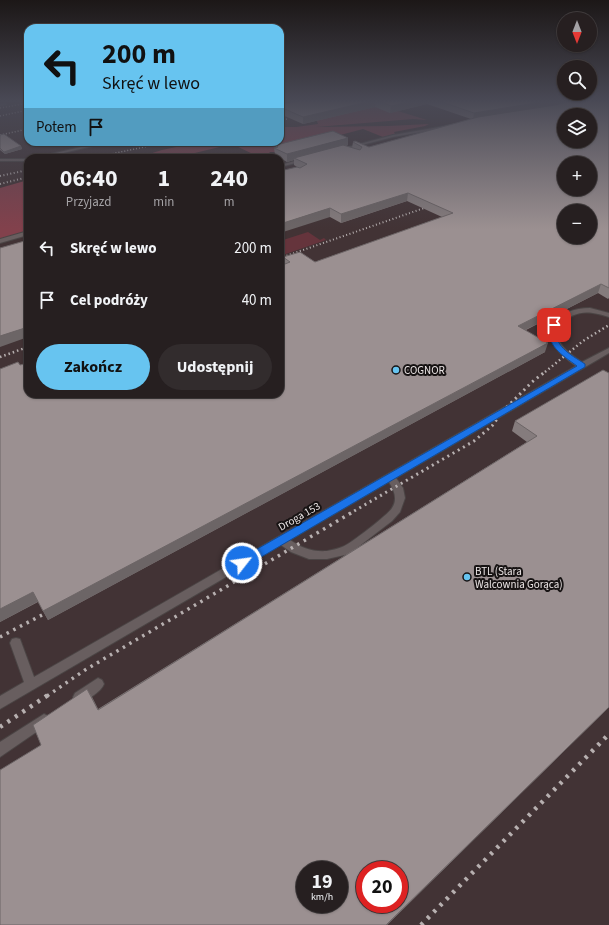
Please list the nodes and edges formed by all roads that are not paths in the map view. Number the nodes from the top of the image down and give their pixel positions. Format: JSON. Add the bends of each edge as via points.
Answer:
{"nodes":[{"id":1,"x":365,"y":143,"type":"edge"},
{"id":2,"x":90,"y":146,"type":"edge"},
{"id":3,"x":343,"y":149,"type":"junction"},
{"id":4,"x":336,"y":151,"type":"edge"},
{"id":5,"x":54,"y":154,"type":"edge"},
{"id":6,"x":353,"y":154,"type":"edge"},
{"id":7,"x":314,"y":157,"type":"edge"},
{"id":8,"x":0,"y":160,"type":"edge"},
{"id":9,"x":24,"y":160,"type":"edge"},
{"id":10,"x":284,"y":164,"type":"edge"},
{"id":11,"x":284,"y":166,"type":"edge"},
{"id":12,"x":294,"y":170,"type":"edge"},
{"id":13,"x":24,"y":234,"type":"edge"},
{"id":14,"x":0,"y":241,"type":"edge"},
{"id":15,"x":597,"y":304,"type":"dead end"},
{"id":16,"x":588,"y":310,"type":"junction"},
{"id":17,"x":609,"y":315,"type":"edge"},
{"id":18,"x":609,"y":350,"type":"edge"},
{"id":19,"x":582,"y":366,"type":"junction"},
{"id":20,"x":390,"y":477,"type":"junction"},
{"id":21,"x":281,"y":540,"type":"junction"},
{"id":22,"x":16,"y":643,"type":"dead end"},
{"id":23,"x":98,"y":684,"type":"dead end"},
{"id":24,"x":31,"y":685,"type":"junction"},
{"id":25,"x":0,"y":703,"type":"edge"},
{"id":26,"x":66,"y":706,"type":"edge"},
{"id":27,"x":52,"y":714,"type":"edge"},
{"id":28,"x":0,"y":750,"type":"edge"}],
"edges":[{"from":1,"to":3,"type":"lane"},
{"from":2,"to":5,"type":"lane"},
{"from":3,"to":4,"type":"lane"},
{"from":3,"to":6,"type":"lane"},
{"from":7,"to":10,"type":"lane"},
{"from":8,"to":9,"type":"lane"},
{"from":11,"to":12,"type":"lane"},
{"from":13,"to":14,"type":"lane"},
{"from":15,"to":16,"type":"lane"},
{"from":16,"to":17,"type":"lane"},
{"from":16,"to":19,"type":"lane","via":[[570,313],[554,325],[552,334],[552,343]]},
{"from":18,"to":19,"type":"lane","name":"Droga 153"},
{"from":19,"to":20,"type":"lane","name":"Droga 153"},
{"from":20,"to":21,"type":"lane","name":"Droga 153"},
{"from":20,"to":21,"type":"lane","via":[[398,488],[400,498],[397,509],[345,551],[327,556],[309,555]]},
{"from":21,"to":24,"type":"lane","name":"Droga 153"},
{"from":22,"to":24,"type":"lane"},
{"from":23,"to":26,"type":"lane"},
{"from":24,"to":25,"type":"lane","name":"Droga 153"},
{"from":27,"to":28,"type":"lane"}]}
